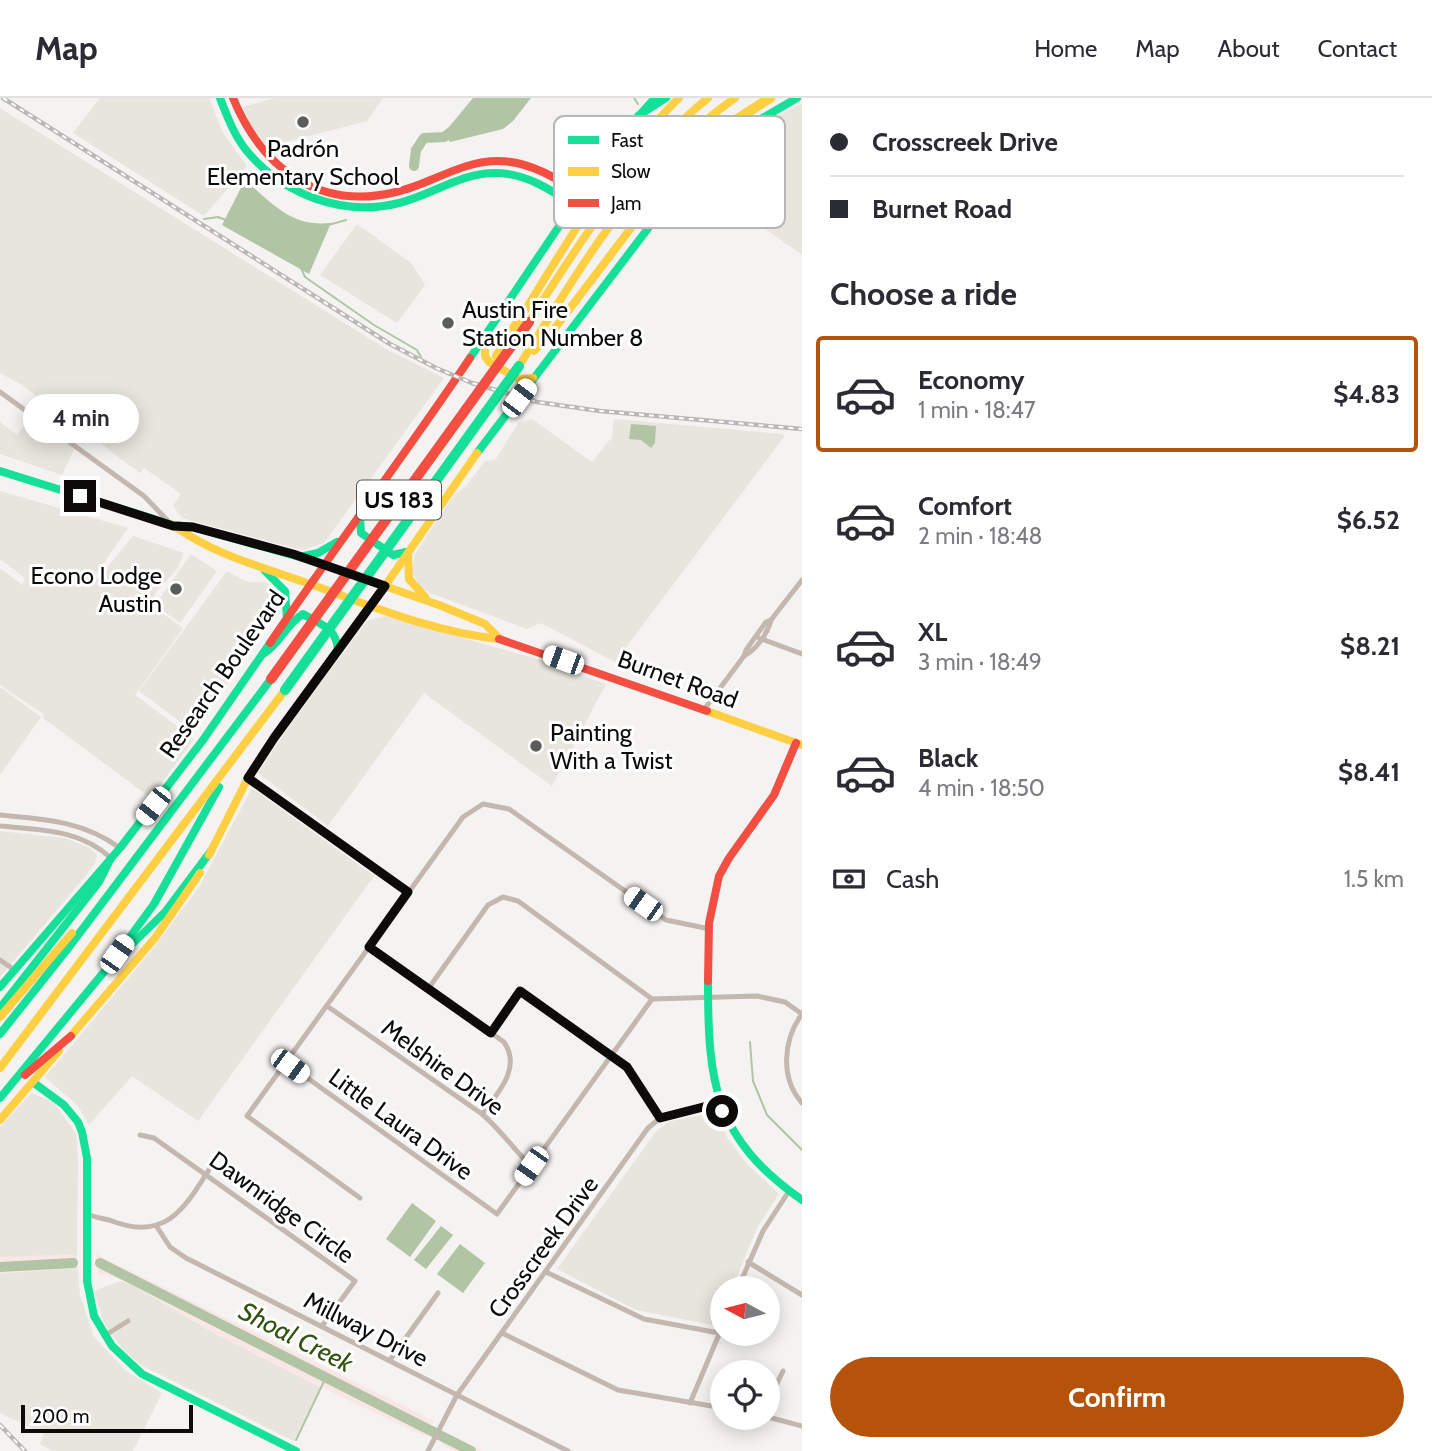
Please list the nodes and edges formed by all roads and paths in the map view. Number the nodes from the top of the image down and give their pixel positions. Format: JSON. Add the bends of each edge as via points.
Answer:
{"nodes":[{"id":1,"x":220,"y":98,"type":"edge"},
{"id":2,"x":233,"y":98,"type":"edge"},
{"id":3,"x":655,"y":98,"type":"edge"},
{"id":4,"x":666,"y":98,"type":"edge"},
{"id":5,"x":679,"y":98,"type":"edge"},
{"id":6,"x":708,"y":98,"type":"edge"},
{"id":7,"x":735,"y":98,"type":"edge"},
{"id":8,"x":764,"y":98,"type":"edge"},
{"id":9,"x":771,"y":98,"type":"edge"},
{"id":10,"x":797,"y":98,"type":"edge"},
{"id":11,"x":639,"y":116,"type":"edge"},
{"id":12,"x":639,"y":116,"type":"edge"},
{"id":13,"x":660,"y":116,"type":"edge"},
{"id":14,"x":686,"y":116,"type":"edge"},
{"id":15,"x":709,"y":116,"type":"edge"},
{"id":16,"x":740,"y":116,"type":"edge"},
{"id":17,"x":742,"y":116,"type":"edge"},
{"id":18,"x":765,"y":116,"type":"edge"},
{"id":19,"x":250,"y":145,"type":"junction"},
{"id":20,"x":554,"y":178,"type":"edge"},
{"id":21,"x":554,"y":193,"type":"edge"},
{"id":22,"x":393,"y":198,"type":"junction"},
{"id":23,"x":558,"y":228,"type":"edge"},
{"id":24,"x":578,"y":228,"type":"edge"},
{"id":25,"x":588,"y":228,"type":"edge"},
{"id":26,"x":609,"y":228,"type":"edge"},
{"id":27,"x":629,"y":228,"type":"edge"},
{"id":28,"x":647,"y":228,"type":"edge"},
{"id":29,"x":525,"y":319,"type":"junction"},
{"id":30,"x":546,"y":333,"type":"junction"},
{"id":31,"x":486,"y":335,"type":"junction"},
{"id":32,"x":534,"y":377,"type":"junction"},
{"id":33,"x":1,"y":395,"type":"edge"},
{"id":34,"x":0,"y":471,"type":"edge"},
{"id":35,"x":360,"y":515,"type":"junction"},
{"id":36,"x":173,"y":526,"type":"junction"},
{"id":37,"x":342,"y":539,"type":"junction"},
{"id":38,"x":408,"y":551,"type":"junction"},
{"id":39,"x":300,"y":556,"type":"junction"},
{"id":40,"x":324,"y":564,"type":"junction"},
{"id":41,"x":260,"y":567,"type":"junction"},
{"id":42,"x":802,"y":580,"type":"edge"},
{"id":43,"x":311,"y":584,"type":"junction"},
{"id":44,"x":385,"y":586,"type":"junction"},
{"id":45,"x":433,"y":603,"type":"junction"},
{"id":46,"x":370,"y":606,"type":"junction"},
{"id":47,"x":287,"y":619,"type":"junction"},
{"id":48,"x":759,"y":637,"type":"junction"},
{"id":49,"x":500,"y":639,"type":"junction"},
{"id":50,"x":338,"y":650,"type":"junction"},
{"id":51,"x":262,"y":654,"type":"junction"},
{"id":52,"x":802,"y":654,"type":"edge"},
{"id":53,"x":703,"y":710,"type":"junction"},
{"id":54,"x":799,"y":744,"type":"edge"},
{"id":55,"x":235,"y":757,"type":"junction"},
{"id":56,"x":248,"y":778,"type":"junction"},
{"id":57,"x":0,"y":815,"type":"edge"},
{"id":58,"x":0,"y":826,"type":"edge"},
{"id":59,"x":120,"y":848,"type":"junction"},
{"id":60,"x":211,"y":851,"type":"junction"},
{"id":61,"x":111,"y":858,"type":"junction"},
{"id":62,"x":112,"y":890,"type":"junction"},
{"id":63,"x":408,"y":892,"type":"junction"},
{"id":64,"x":710,"y":929,"type":"junction"},
{"id":65,"x":369,"y":947,"type":"junction"},
{"id":66,"x":0,"y":960,"type":"edge"},
{"id":67,"x":108,"y":967,"type":"junction"},
{"id":68,"x":13,"y":969,"type":"junction"},
{"id":69,"x":0,"y":987,"type":"edge"},
{"id":70,"x":428,"y":989,"type":"junction"},
{"id":71,"x":709,"y":997,"type":"junction"},
{"id":72,"x":652,"y":999,"type":"junction"},
{"id":73,"x":327,"y":1006,"type":"junction"},
{"id":74,"x":0,"y":1008,"type":"edge"},
{"id":75,"x":802,"y":1014,"type":"edge"},
{"id":76,"x":0,"y":1017,"type":"edge"},
{"id":77,"x":491,"y":1033,"type":"junction"},
{"id":78,"x":0,"y":1034,"type":"edge"},
{"id":79,"x":71,"y":1036,"type":"junction"},
{"id":80,"x":611,"y":1055,"type":"junction"},
{"id":81,"x":285,"y":1062,"type":"junction"},
{"id":82,"x":0,"y":1068,"type":"edge"},
{"id":83,"x":34,"y":1083,"type":"junction"},
{"id":84,"x":0,"y":1098,"type":"edge"},
{"id":85,"x":719,"y":1103,"type":"junction"},
{"id":86,"x":802,"y":1103,"type":"edge"},
{"id":87,"x":482,"y":1114,"type":"junction"},
{"id":88,"x":660,"y":1118,"type":"junction"},
{"id":89,"x":0,"y":1120,"type":"edge"},
{"id":90,"x":140,"y":1135,"type":"dead end"},
{"id":91,"x":220,"y":1153,"type":"dead end"},
{"id":92,"x":531,"y":1166,"type":"junction"},
{"id":93,"x":206,"y":1174,"type":"junction"},
{"id":94,"x":789,"y":1191,"type":"junction"},
{"id":95,"x":360,"y":1198,"type":"dead end"},
{"id":96,"x":802,"y":1200,"type":"edge"},
{"id":97,"x":86,"y":1213,"type":"junction"},
{"id":98,"x":157,"y":1227,"type":"junction"},
{"id":99,"x":748,"y":1262,"type":"junction"},
{"id":100,"x":546,"y":1272,"type":"junction"},
{"id":101,"x":743,"y":1276,"type":"edge"},
{"id":102,"x":438,"y":1293,"type":"dead end"},
{"id":103,"x":802,"y":1295,"type":"edge"},
{"id":104,"x":128,"y":1321,"type":"dead end"},
{"id":105,"x":321,"y":1326,"type":"junction"},
{"id":106,"x":710,"y":1332,"type":"edge"},
{"id":107,"x":502,"y":1333,"type":"junction"},
{"id":108,"x":104,"y":1335,"type":"junction"},
{"id":109,"x":714,"y":1346,"type":"edge"},
{"id":110,"x":390,"y":1360,"type":"junction"},
{"id":111,"x":783,"y":1371,"type":"dead end"},
{"id":112,"x":780,"y":1377,"type":"edge"},
{"id":113,"x":457,"y":1395,"type":"junction"},
{"id":114,"x":690,"y":1403,"type":"junction"},
{"id":115,"x":710,"y":1406,"type":"edge"},
{"id":116,"x":780,"y":1420,"type":"edge"},
{"id":117,"x":802,"y":1426,"type":"edge"},
{"id":118,"x":296,"y":1451,"type":"edge"},
{"id":119,"x":428,"y":1451,"type":"edge"},
{"id":120,"x":568,"y":1451,"type":"edge"}],
"edges":[{"from":1,"to":19,"type":"main road","via":[[231,125]]},
{"from":2,"to":19,"type":"main road"},
{"from":3,"to":11,"type":"main road","name":"Research Boulevard"},
{"from":4,"to":12,"type":"main road"},
{"from":5,"to":13,"type":"main road"},
{"from":6,"to":14,"type":"main road","number":"US 183"},
{"from":7,"to":15,"type":"main road"},
{"from":8,"to":17,"type":"main road"},
{"from":9,"to":16,"type":"main road","bridge":true},
{"from":10,"to":18,"type":"main road"},
{"from":19,"to":22,"type":"main road","via":[[299,181],[363,202]]},
{"from":20,"to":22,"type":"main road","via":[[519,163],[496,161],[468,165]]},
{"from":21,"to":22,"type":"main road","via":[[517,175],[495,173]]},
{"from":23,"to":31,"type":"main road","name":"Research Boulevard"},
{"from":24,"to":29,"type":"main road"},
{"from":25,"to":29,"type":"main road","number":"US 183"},
{"from":26,"to":30,"type":"main road"},
{"from":27,"to":30,"type":"main road","bridge":true},
{"from":28,"to":32,"type":"main road"},
{"from":29,"to":62,"type":"main road","number":"US 183","bridge":true,"via":[[485,382],[271,679]]},
{"from":30,"to":55,"type":"main road","number":"US 183","bridge":true},
{"from":31,"to":32,"type":"main road","via":[[489,362],[519,379]]},
{"from":31,"to":35,"type":"main road","name":"Research Boulevard"},
{"from":32,"to":38,"type":"main road"},
{"from":33,"to":36,"type":"street","via":[[144,496]]},
{"from":34,"to":36,"type":"main road","name":"Burnet Road"},
{"from":35,"to":37,"type":"main road","name":"Research Boulevard"},
{"from":35,"to":38,"type":"main road","via":[[361,533],[393,555]]},
{"from":36,"to":39,"type":"main road","name":"Burnet Road","via":[[193,527]]},
{"from":36,"to":41,"type":"main road","name":"Burnet Road","via":[[188,538]]},
{"from":37,"to":39,"type":"main road","via":[[318,553]]},
{"from":37,"to":40,"type":"main road","name":"Research Boulevard"},
{"from":38,"to":44,"type":"main road"},
{"from":38,"to":45,"type":"main road","via":[[408,579]]},
{"from":39,"to":40,"type":"main road","name":"Burnet Road"},
{"from":40,"to":43,"type":"main road","name":"Research Boulevard"},
{"from":40,"to":44,"type":"main road","name":"Burnet Road"},
{"from":41,"to":43,"type":"main road","name":"Burnet Road"},
{"from":41,"to":47,"type":"main road","via":[[286,591]]},
{"from":42,"to":48,"type":"street"},
{"from":43,"to":46,"type":"main road","name":"Burnet Road"},
{"from":43,"to":47,"type":"main road","name":"Research Boulevard"},
{"from":44,"to":45,"type":"main road","name":"Burnet Road"},
{"from":44,"to":46,"type":"main road"},
{"from":45,"to":49,"type":"main road","name":"Burnet Road","via":[[485,624]]},
{"from":46,"to":49,"type":"main road","name":"Burnet Road","via":[[477,638]]},
{"from":46,"to":50,"type":"main road"},
{"from":47,"to":51,"type":"main road","name":"Research Boulevard"},
{"from":48,"to":52,"type":"street"},
{"from":48,"to":53,"type":"street"},
{"from":49,"to":53,"type":"main road","name":"Burnet Road"},
{"from":50,"to":51,"type":"main road","via":[[332,631],[303,614],[273,650]]},
{"from":50,"to":56,"type":"main road"},
{"from":51,"to":59,"type":"main road","name":"Research Boulevard"},
{"from":53,"to":54,"type":"main road","name":"Burnet Road"},
{"from":54,"to":64,"type":"main road","via":[[774,796],[720,874]]},
{"from":55,"to":67,"type":"main road","via":[[154,904]]},
{"from":55,"to":82,"type":"main road","number":"US 183"},
{"from":56,"to":60,"type":"main road"},
{"from":56,"to":63,"type":"street"},
{"from":57,"to":59,"type":"street","via":[[75,824]]},
{"from":58,"to":61,"type":"street","via":[[74,836]]},
{"from":59,"to":61,"type":"main road","name":"Research Boulevard"},
{"from":60,"to":67,"type":"main road","via":[[166,911]]},
{"from":60,"to":79,"type":"main road","via":[[190,891],[153,941]]},
{"from":61,"to":68,"type":"main road","name":"Research Boulevard"},
{"from":61,"to":74,"type":"main road","via":[[99,882]]},
{"from":62,"to":76,"type":"main road"},
{"from":62,"to":78,"type":"main road","number":"US 183"},
{"from":63,"to":64,"type":"street","via":[[463,817],[483,804],[509,809],[666,920]]},
{"from":63,"to":65,"type":"street"},
{"from":64,"to":71,"type":"main road"},
{"from":65,"to":70,"type":"street"},
{"from":65,"to":73,"type":"street"},
{"from":66,"to":68,"type":"street"},
{"from":67,"to":84,"type":"main road"},
{"from":68,"to":69,"type":"main road","name":"Research Boulevard"},
{"from":70,"to":72,"type":"street","via":[[488,905],[503,897],[518,901]]},
{"from":70,"to":77,"type":"street"},
{"from":71,"to":72,"type":"street"},
{"from":71,"to":75,"type":"street","via":[[769,998]]},
{"from":71,"to":85,"type":"main road","via":[[711,1058]]},
{"from":72,"to":80,"type":"street"},
{"from":73,"to":81,"type":"street"},
{"from":73,"to":87,"type":"street","name":"Melshire Drive"},
{"from":75,"to":86,"type":"street","via":[[786,1051],[790,1081]]},
{"from":77,"to":80,"type":"street","via":[[520,991]]},
{"from":77,"to":87,"type":"street","via":[[510,1051],[511,1065],[507,1080]]},
{"from":79,"to":83,"type":"main road"},
{"from":79,"to":84,"type":"main road"},
{"from":80,"to":88,"type":"street","via":[[627,1067]]},
{"from":80,"to":92,"type":"street"},
{"from":81,"to":92,"type":"street","name":"Little Laura Drive","via":[[497,1214]]},
{"from":81,"to":95,"type":"street","via":[[247,1116]]},
{"from":83,"to":89,"type":"main road"},
{"from":83,"to":97,"type":"main road","via":[[62,1101],[81,1128],[87,1158]]},
{"from":85,"to":88,"type":"street"},
{"from":85,"to":94,"type":"main road","via":[[754,1161]]},
{"from":87,"to":92,"type":"street","name":"Melshire Drive"},
{"from":88,"to":100,"type":"street","name":"Crosscreek Drive","via":[[648,1128]]},
{"from":90,"to":93,"type":"street","name":"Dawnridge Circle","via":[[154,1138]]},
{"from":91,"to":93,"type":"street"},
{"from":93,"to":98,"type":"street","via":[[180,1210]]},
{"from":93,"to":105,"type":"street","name":"Dawnridge Circle","via":[[355,1281]]},
{"from":94,"to":96,"type":"main road"},
{"from":94,"to":99,"type":"street"},
{"from":97,"to":98,"type":"street","via":[[132,1227]]},
{"from":97,"to":108,"type":"main road","via":[[87,1293]]},
{"from":98,"to":105,"type":"street","name":"Millway Drive","via":[[170,1247],[186,1258]]},
{"from":99,"to":101,"type":"street"},
{"from":99,"to":103,"type":"street"},
{"from":100,"to":106,"type":"street","via":[[644,1319]]},
{"from":100,"to":107,"type":"street","name":"Crosscreek Drive"},
{"from":102,"to":110,"type":"street"},
{"from":104,"to":108,"type":"street"},
{"from":105,"to":110,"type":"street","name":"Millway Drive"},
{"from":107,"to":113,"type":"street","name":"Crosscreek Drive"},
{"from":107,"to":114,"type":"street","via":[[618,1390]]},
{"from":108,"to":118,"type":"main road","via":[[142,1374]]},
{"from":109,"to":114,"type":"street"},
{"from":110,"to":113,"type":"street","name":"Millway Drive"},
{"from":111,"to":112,"type":"street"},
{"from":113,"to":119,"type":"street","name":"Crosscreek Drive"},
{"from":113,"to":120,"type":"street","name":"Millway Drive"},
{"from":114,"to":115,"type":"street"},
{"from":116,"to":117,"type":"street"}]}
